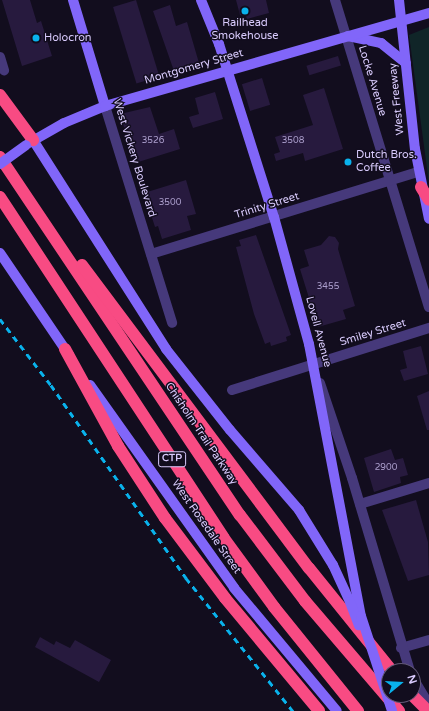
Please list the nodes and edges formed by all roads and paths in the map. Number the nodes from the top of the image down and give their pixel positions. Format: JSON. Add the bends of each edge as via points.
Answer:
{"nodes":[{"id":1,"x":73,"y":0,"type":"edge"},
{"id":2,"x":201,"y":0,"type":"edge"},
{"id":3,"x":335,"y":0,"type":"edge"},
{"id":4,"x":399,"y":0,"type":"edge"},
{"id":5,"x":429,"y":13,"type":"edge"},
{"id":6,"x":402,"y":21,"type":"junction"},
{"id":7,"x":346,"y":36,"type":"junction"},
{"id":8,"x":0,"y":57,"type":"edge"},
{"id":9,"x":406,"y":63,"type":"junction"},
{"id":10,"x":4,"y":70,"type":"dead end"},
{"id":11,"x":227,"y":70,"type":"junction"},
{"id":12,"x":0,"y":95,"type":"edge"},
{"id":13,"x":105,"y":106,"type":"junction"},
{"id":14,"x":30,"y":143,"type":"junction"},
{"id":15,"x":0,"y":157,"type":"edge"},
{"id":16,"x":0,"y":164,"type":"edge"},
{"id":17,"x":418,"y":172,"type":"junction"},
{"id":18,"x":390,"y":181,"type":"junction"},
{"id":19,"x":421,"y":187,"type":"junction"},
{"id":20,"x":0,"y":197,"type":"edge"},
{"id":21,"x":429,"y":200,"type":"edge"},
{"id":22,"x":42,"y":217,"type":"junction"},
{"id":23,"x":274,"y":217,"type":"junction"},
{"id":24,"x":429,"y":219,"type":"edge"},
{"id":25,"x":0,"y":253,"type":"edge"},
{"id":26,"x":151,"y":254,"type":"junction"},
{"id":27,"x":429,"y":307,"type":"edge"},
{"id":28,"x":172,"y":323,"type":"dead end"},
{"id":29,"x":429,"y":328,"type":"edge"},
{"id":30,"x":65,"y":349,"type":"junction"},
{"id":31,"x":313,"y":364,"type":"junction"},
{"id":32,"x":232,"y":390,"type":"dead end"},
{"id":33,"x":429,"y":483,"type":"edge"},
{"id":34,"x":360,"y":504,"type":"junction"},
{"id":35,"x":429,"y":640,"type":"edge"},
{"id":36,"x":401,"y":648,"type":"junction"},
{"id":37,"x":370,"y":650,"type":"junction"},
{"id":38,"x":386,"y":663,"type":"edge"},
{"id":39,"x":407,"y":663,"type":"edge"},
{"id":40,"x":421,"y":692,"type":"edge"},
{"id":41,"x":420,"y":703,"type":"edge"},
{"id":42,"x":429,"y":706,"type":"edge"},
{"id":43,"x":319,"y":711,"type":"edge"},
{"id":44,"x":337,"y":711,"type":"edge"},
{"id":45,"x":358,"y":711,"type":"edge"},
{"id":46,"x":392,"y":711,"type":"edge"},
{"id":47,"x":399,"y":711,"type":"edge"},
{"id":48,"x":428,"y":711,"type":"edge"}],
"edges":[{"from":1,"to":13,"type":"main road","name":"West Vickery Boulevard"},
{"from":2,"to":11,"type":"main road","name":"Lovell Avenue"},
{"from":3,"to":7,"type":"street","name":"Locke Avenue"},
{"from":4,"to":6,"type":"main road","name":"West Freeway"},
{"from":5,"to":6,"type":"main road","name":"Montgomery Street"},
{"from":6,"to":7,"type":"main road","name":"Montgomery Street"},
{"from":6,"to":9,"type":"main road","name":"West Freeway"},
{"from":7,"to":9,"type":"main road","via":[[380,43]]},
{"from":7,"to":11,"type":"main road","name":"Montgomery Street"},
{"from":7,"to":18,"type":"street","name":"Locke Avenue"},
{"from":8,"to":10,"type":"street"},
{"from":9,"to":17,"type":"main road","name":"West Freeway"},
{"from":11,"to":13,"type":"main road","name":"Montgomery Street"},
{"from":11,"to":23,"type":"main road","name":"Lovell Avenue"},
{"from":12,"to":14,"type":"highway"},
{"from":13,"to":14,"type":"main road","name":"Montgomery Street","via":[[64,123]]},
{"from":13,"to":26,"type":"street","name":"West Vickery Boulevard"},
{"from":14,"to":16,"type":"main road","name":"Montgomery Street","bridge":true},
{"from":14,"to":37,"type":"main road","name":"Chisholm Trail Parkway","bridge":true,"via":[[166,349],[230,430],[299,510],[333,565]]},
{"from":15,"to":22,"type":"highway","name":"Chisholm Trail Parkway","number":"CTP"},
{"from":17,"to":18,"type":"street","name":"Trinity Street"},
{"from":17,"to":19,"type":"main road","name":"West Freeway"},
{"from":18,"to":23,"type":"street","name":"Trinity Street"},
{"from":18,"to":27,"type":"street","name":"Locke Avenue"},
{"from":19,"to":21,"type":"highway"},
{"from":19,"to":24,"type":"main road","name":"West Freeway"},
{"from":20,"to":45,"type":"highway","number":"CTP","via":[[223,537],[274,608]]},
{"from":22,"to":38,"type":"highway","via":[[92,277],[304,562]]},
{"from":22,"to":47,"type":"highway","name":"Chisholm Trail Parkway","number":"CTP","via":[[240,515],[305,601]]},
{"from":23,"to":26,"type":"street","name":"Trinity Street"},
{"from":23,"to":31,"type":"main road","name":"Lovell Avenue"},
{"from":25,"to":30,"type":"main road"},
{"from":26,"to":28,"type":"street","name":"West Vickery Boulevard"},
{"from":29,"to":31,"type":"street","name":"Smiley Street"},
{"from":30,"to":43,"type":"highway","via":[[118,446],[165,518],[225,598]]},
{"from":30,"to":44,"type":"main road","name":"West Rosedale Street","via":[[234,588]]},
{"from":31,"to":32,"type":"street","name":"Smiley Street"},
{"from":31,"to":34,"type":"street","name":"Lovell Avenue"},
{"from":31,"to":37,"type":"main road","bridge":true,"via":[[361,616]]},
{"from":33,"to":34,"type":"street"},
{"from":34,"to":36,"type":"street","name":"Lovell Avenue"},
{"from":35,"to":36,"type":"street"},
{"from":36,"to":39,"type":"street","name":"Lovell Avenue"},
{"from":37,"to":46,"type":"main road","bridge":true},
{"from":40,"to":42,"type":"street"},
{"from":41,"to":48,"type":"highway"}]}
